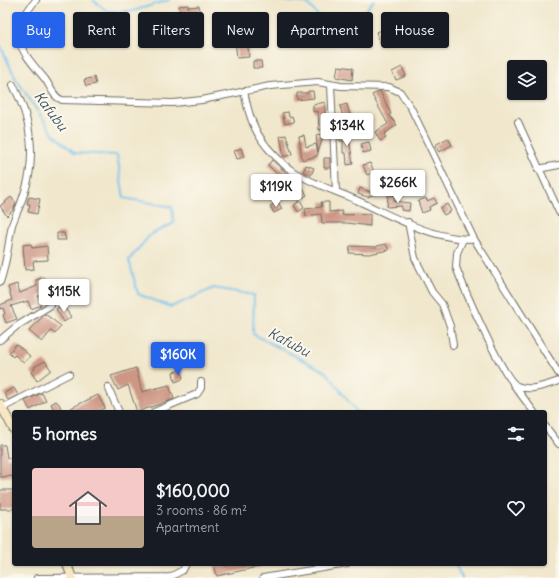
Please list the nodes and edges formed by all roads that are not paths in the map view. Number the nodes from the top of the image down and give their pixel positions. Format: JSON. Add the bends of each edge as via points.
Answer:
{"nodes":[{"id":1,"x":36,"y":0,"type":"edge"},
{"id":2,"x":331,"y":84,"type":"junction"},
{"id":3,"x":13,"y":85,"type":"dead end"},
{"id":4,"x":244,"y":91,"type":"junction"},
{"id":5,"x":518,"y":122,"type":"dead end"},
{"id":6,"x":559,"y":165,"type":"edge"},
{"id":7,"x":538,"y":168,"type":"junction"},
{"id":8,"x":336,"y":191,"type":"junction"},
{"id":9,"x":559,"y":212,"type":"edge"},
{"id":10,"x":408,"y":222,"type":"junction"},
{"id":11,"x":463,"y":239,"type":"junction"},
{"id":12,"x":474,"y":239,"type":"junction"},
{"id":13,"x":0,"y":282,"type":"edge"},
{"id":14,"x":51,"y":305,"type":"dead end"},
{"id":15,"x":0,"y":340,"type":"edge"},
{"id":16,"x":453,"y":345,"type":"dead end"},
{"id":17,"x":69,"y":374,"type":"dead end"},
{"id":18,"x":559,"y":374,"type":"edge"},
{"id":19,"x":201,"y":382,"type":"dead end"},
{"id":20,"x":511,"y":382,"type":"junction"},
{"id":21,"x":559,"y":382,"type":"edge"},
{"id":22,"x":108,"y":387,"type":"dead end"},
{"id":23,"x":1,"y":406,"type":"edge"},
{"id":24,"x":118,"y":410,"type":"edge"},
{"id":25,"x":159,"y":410,"type":"edge"},
{"id":26,"x":532,"y":410,"type":"edge"},
{"id":27,"x":12,"y":426,"type":"edge"},
{"id":28,"x":547,"y":429,"type":"edge"},
{"id":29,"x":559,"y":444,"type":"edge"},
{"id":30,"x":68,"y":566,"type":"edge"},
{"id":31,"x":185,"y":566,"type":"edge"},
{"id":32,"x":335,"y":566,"type":"edge"},
{"id":33,"x":72,"y":577,"type":"edge"},
{"id":34,"x":37,"y":578,"type":"edge"},
{"id":35,"x":263,"y":578,"type":"edge"}],
"edges":[{"from":1,"to":4,"type":"street","via":[[19,23],[18,32],[32,66],[46,80],[58,99],[173,103]]},
{"from":2,"to":4,"type":"street","via":[[304,83]]},
{"from":2,"to":8,"type":"street"},
{"from":2,"to":12,"type":"street","via":[[389,87],[400,92],[411,108]]},
{"from":3,"to":13,"type":"street","via":[[29,126],[30,164],[24,197],[12,226]]},
{"from":4,"to":8,"type":"street","via":[[250,117],[267,147],[295,172]]},
{"from":5,"to":7,"type":"street"},
{"from":6,"to":7,"type":"street"},
{"from":7,"to":9,"type":"street"},
{"from":8,"to":10,"type":"street"},
{"from":10,"to":11,"type":"street","via":[[431,232]]},
{"from":10,"to":16,"type":"street","via":[[414,258],[432,292],[442,304],[450,326]]},
{"from":11,"to":12,"type":"street"},
{"from":11,"to":20,"type":"street","via":[[457,253],[456,267],[498,361]]},
{"from":12,"to":18,"type":"street"},
{"from":14,"to":15,"type":"street"},
{"from":17,"to":23,"type":"street"},
{"from":19,"to":25,"type":"street","via":[[197,394]]},
{"from":20,"to":21,"type":"street","via":[[522,388]]},
{"from":20,"to":26,"type":"street"},
{"from":22,"to":24,"type":"street"},
{"from":23,"to":27,"type":"main road"},
{"from":28,"to":29,"type":"street"},
{"from":30,"to":33,"type":"main road"},
{"from":31,"to":33,"type":"street","via":[[183,570],[170,576]]},
{"from":32,"to":35,"type":"street"},
{"from":33,"to":34,"type":"street"}]}
